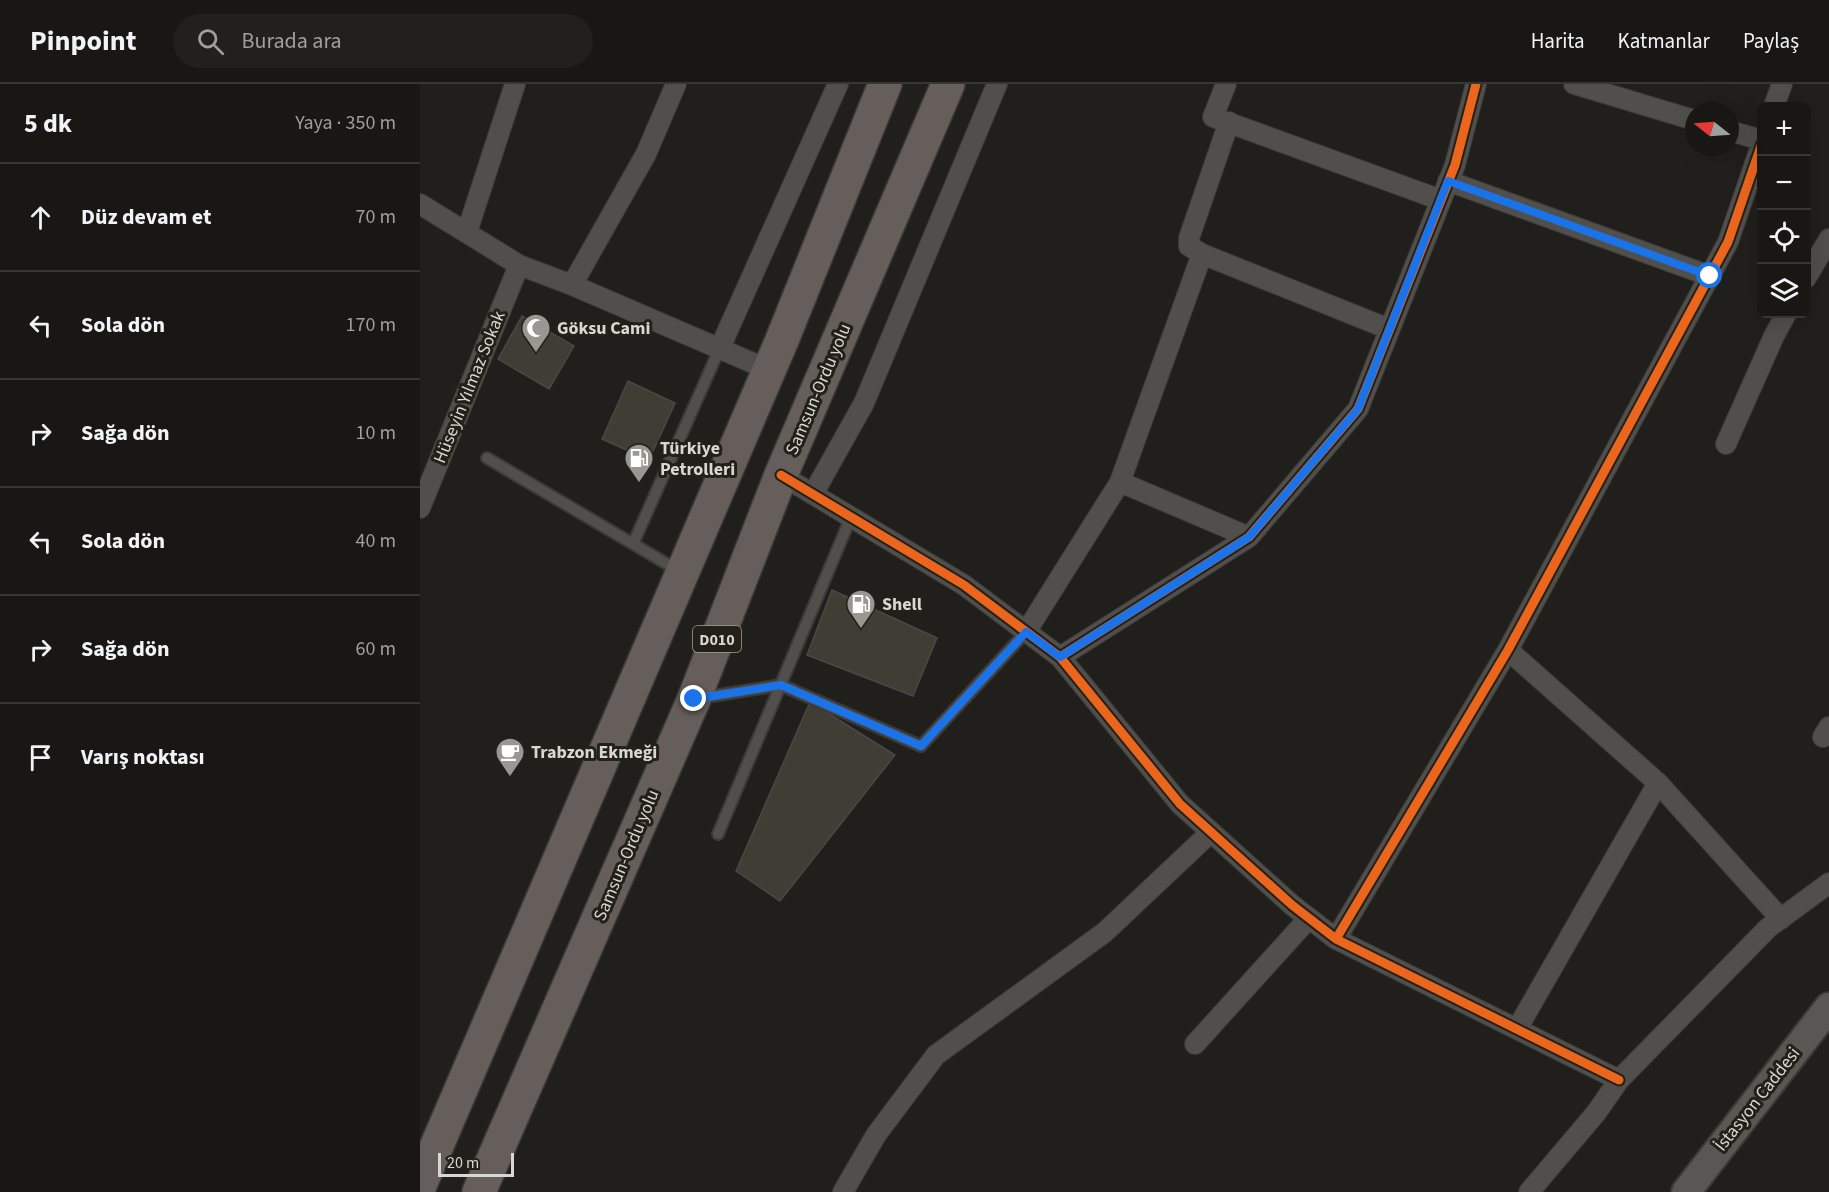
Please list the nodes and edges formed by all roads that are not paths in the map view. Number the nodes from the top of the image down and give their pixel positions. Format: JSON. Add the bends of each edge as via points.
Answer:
{"nodes":[{"id":1,"x":514,"y":84,"type":"edge"},
{"id":2,"x":676,"y":84,"type":"edge"},
{"id":3,"x":838,"y":84,"type":"edge"},
{"id":4,"x":885,"y":84,"type":"edge"},
{"id":5,"x":948,"y":84,"type":"edge"},
{"id":6,"x":997,"y":84,"type":"edge"},
{"id":7,"x":1226,"y":84,"type":"edge"},
{"id":8,"x":1476,"y":84,"type":"edge"},
{"id":9,"x":1574,"y":84,"type":"edge"},
{"id":10,"x":1782,"y":84,"type":"edge"},
{"id":11,"x":1775,"y":102,"type":"edge"},
{"id":12,"x":1685,"y":117,"type":"edge"},
{"id":13,"x":1229,"y":122,"type":"junction"},
{"id":14,"x":1739,"y":134,"type":"edge"},
{"id":15,"x":1757,"y":141,"type":"edge"},
{"id":16,"x":1757,"y":154,"type":"edge"},
{"id":17,"x":1448,"y":181,"type":"junction"},
{"id":18,"x":1440,"y":200,"type":"junction"},
{"id":19,"x":420,"y":204,"type":"edge"},
{"id":20,"x":467,"y":232,"type":"junction"},
{"id":21,"x":1829,"y":239,"type":"edge"},
{"id":22,"x":1202,"y":254,"type":"junction"},
{"id":23,"x":519,"y":265,"type":"junction"},
{"id":24,"x":1811,"y":270,"type":"edge"},
{"id":25,"x":1710,"y":276,"type":"junction"},
{"id":26,"x":572,"y":285,"type":"junction"},
{"id":27,"x":1784,"y":318,"type":"edge"},
{"id":28,"x":1389,"y":329,"type":"junction"},
{"id":29,"x":719,"y":350,"type":"junction"},
{"id":30,"x":769,"y":370,"type":"junction"},
{"id":31,"x":1725,"y":444,"type":"dead end"},
{"id":32,"x":487,"y":458,"type":"dead end"},
{"id":33,"x":781,"y":475,"type":"junction"},
{"id":34,"x":1120,"y":482,"type":"junction"},
{"id":35,"x":813,"y":494,"type":"junction"},
{"id":36,"x":420,"y":508,"type":"edge"},
{"id":37,"x":851,"y":517,"type":"junction"},
{"id":38,"x":1249,"y":537,"type":"junction"},
{"id":39,"x":633,"y":544,"type":"junction"},
{"id":40,"x":682,"y":573,"type":"junction"},
{"id":41,"x":1026,"y":632,"type":"junction"},
{"id":42,"x":1508,"y":650,"type":"junction"},
{"id":43,"x":1060,"y":657,"type":"junction"},
{"id":44,"x":781,"y":685,"type":"junction"},
{"id":45,"x":694,"y":699,"type":"junction"},
{"id":46,"x":1659,"y":783,"type":"junction"},
{"id":47,"x":1211,"y":832,"type":"junction"},
{"id":48,"x":718,"y":834,"type":"dead end"},
{"id":49,"x":1829,"y":884,"type":"edge"},
{"id":50,"x":1309,"y":918,"type":"junction"},
{"id":51,"x":1781,"y":919,"type":"junction"},
{"id":52,"x":1336,"y":939,"type":"junction"},
{"id":53,"x":1829,"y":1007,"type":"edge"},
{"id":54,"x":1517,"y":1029,"type":"junction"},
{"id":55,"x":1195,"y":1044,"type":"dead end"},
{"id":56,"x":1619,"y":1080,"type":"junction"},
{"id":57,"x":420,"y":1185,"type":"edge"},
{"id":58,"x":480,"y":1192,"type":"edge"},
{"id":59,"x":843,"y":1192,"type":"edge"},
{"id":60,"x":1529,"y":1192,"type":"edge"},
{"id":61,"x":1686,"y":1192,"type":"edge"}],
"edges":[{"from":1,"to":20,"type":"street"},
{"from":2,"to":26,"type":"street","via":[[646,154]]},
{"from":3,"to":29,"type":"street"},
{"from":4,"to":30,"type":"highway"},
{"from":5,"to":33,"type":"highway","name":"Samsun-Ordu yolu","number":"D010"},
{"from":6,"to":35,"type":"street","via":[[864,403]]},
{"from":7,"to":13,"type":"street","via":[[1213,117]]},
{"from":8,"to":17,"type":"street"},
{"from":9,"to":12,"type":"street"},
{"from":10,"to":11,"type":"street"},
{"from":13,"to":18,"type":"street"},
{"from":13,"to":22,"type":"street","via":[[1189,238],[1189,246]]},
{"from":14,"to":15,"type":"street"},
{"from":16,"to":25,"type":"street","via":[[1728,242]]},
{"from":17,"to":18,"type":"street"},
{"from":17,"to":25,"type":"street"},
{"from":18,"to":28,"type":"street"},
{"from":19,"to":20,"type":"street"},
{"from":20,"to":23,"type":"street"},
{"from":21,"to":24,"type":"street"},
{"from":22,"to":28,"type":"street"},
{"from":22,"to":34,"type":"street"},
{"from":23,"to":26,"type":"street"},
{"from":23,"to":36,"type":"street","name":"Hüseyin Yılmaz Sokak"},
{"from":25,"to":42,"type":"street"},
{"from":26,"to":29,"type":"street"},
{"from":27,"to":31,"type":"street"},
{"from":28,"to":38,"type":"street","via":[[1358,409]]},
{"from":29,"to":30,"type":"street"},
{"from":29,"to":39,"type":"lane"},
{"from":30,"to":40,"type":"highway"},
{"from":32,"to":39,"type":"lane"},
{"from":33,"to":35,"type":"street"},
{"from":33,"to":45,"type":"highway","name":"Samsun-Ordu yolu","number":"D010"},
{"from":34,"to":38,"type":"street"},
{"from":34,"to":41,"type":"street"},
{"from":35,"to":37,"type":"street"},
{"from":37,"to":41,"type":"street","via":[[964,585]]},
{"from":37,"to":44,"type":"lane"},
{"from":38,"to":43,"type":"street"},
{"from":39,"to":40,"type":"lane"},
{"from":40,"to":57,"type":"highway"},
{"from":41,"to":43,"type":"street"},
{"from":41,"to":44,"type":"lane","via":[[921,746]]},
{"from":42,"to":46,"type":"street"},
{"from":42,"to":52,"type":"street"},
{"from":43,"to":47,"type":"street","via":[[1180,804]]},
{"from":44,"to":45,"type":"lane"},
{"from":44,"to":48,"type":"lane"},
{"from":45,"to":58,"type":"highway","name":"Samsun-Ordu yolu","number":"D010"},
{"from":46,"to":51,"type":"street"},
{"from":46,"to":54,"type":"street"},
{"from":47,"to":50,"type":"street"},
{"from":47,"to":59,"type":"street","via":[[1105,932],[936,1055],[876,1136]]},
{"from":49,"to":51,"type":"street"},
{"from":50,"to":52,"type":"street"},
{"from":50,"to":55,"type":"street"},
{"from":51,"to":56,"type":"street"},
{"from":52,"to":54,"type":"street"},
{"from":53,"to":61,"type":"main road","name":"İstasyon Caddesi"},
{"from":54,"to":56,"type":"street"},
{"from":56,"to":60,"type":"street"}]}
